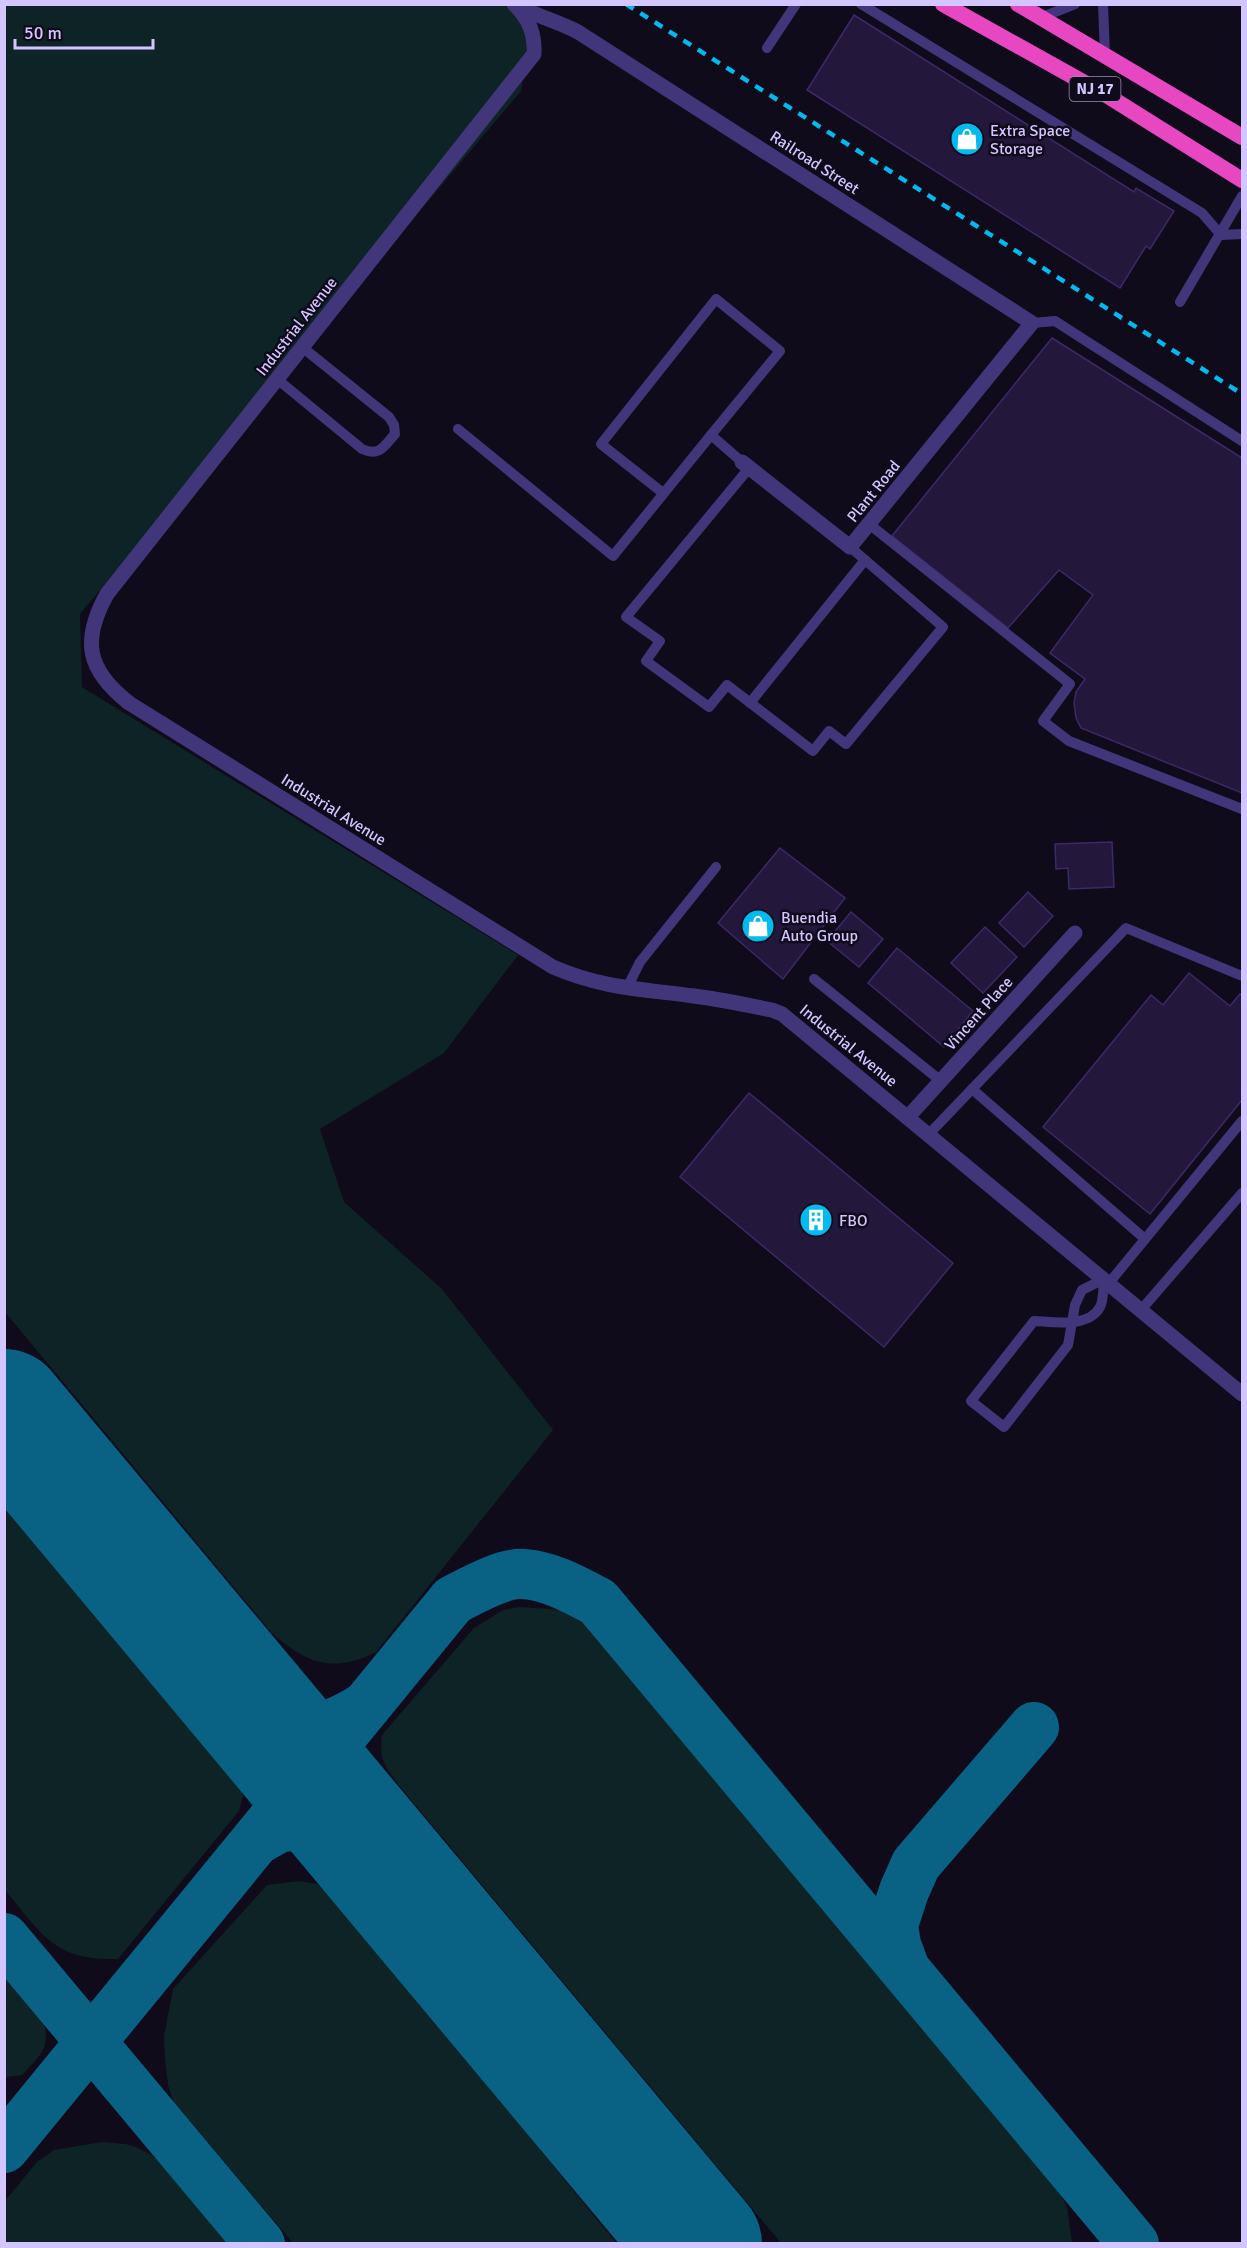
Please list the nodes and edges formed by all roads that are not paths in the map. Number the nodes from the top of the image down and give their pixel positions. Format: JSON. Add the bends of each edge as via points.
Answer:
{"nodes":[{"id":1,"x":514,"y":4,"type":"edge"},
{"id":2,"x":796,"y":4,"type":"edge"},
{"id":3,"x":861,"y":4,"type":"edge"},
{"id":4,"x":944,"y":4,"type":"edge"},
{"id":5,"x":1018,"y":4,"type":"edge"},
{"id":6,"x":1075,"y":4,"type":"edge"},
{"id":7,"x":1103,"y":4,"type":"edge"},
{"id":8,"x":1040,"y":18,"type":"junction"},
{"id":9,"x":767,"y":48,"type":"dead end"},
{"id":10,"x":1105,"y":56,"type":"junction"},
{"id":11,"x":1242,"y":137,"type":"edge"},
{"id":12,"x":1242,"y":180,"type":"edge"},
{"id":13,"x":1242,"y":196,"type":"edge"},
{"id":14,"x":1242,"y":234,"type":"edge"},
{"id":15,"x":1221,"y":235,"type":"junction"},
{"id":16,"x":1180,"y":302,"type":"dead end"},
{"id":17,"x":1032,"y":323,"type":"junction"},
{"id":18,"x":302,"y":347,"type":"junction"},
{"id":19,"x":277,"y":379,"type":"junction"},
{"id":20,"x":458,"y":429,"type":"dead end"},
{"id":21,"x":711,"y":435,"type":"junction"},
{"id":22,"x":1242,"y":441,"type":"edge"},
{"id":23,"x":746,"y":464,"type":"junction"},
{"id":24,"x":663,"y":493,"type":"junction"},
{"id":25,"x":869,"y":524,"type":"junction"},
{"id":26,"x":850,"y":548,"type":"junction"},
{"id":27,"x":865,"y":560,"type":"junction"},
{"id":28,"x":750,"y":703,"type":"junction"},
{"id":29,"x":1242,"y":809,"type":"edge"},
{"id":30,"x":716,"y":867,"type":"dead end"},
{"id":31,"x":1076,"y":933,"type":"dead end"},
{"id":32,"x":1242,"y":976,"type":"edge"},
{"id":33,"x":814,"y":979,"type":"dead end"},
{"id":34,"x":627,"y":988,"type":"junction"},
{"id":35,"x":941,"y":1081,"type":"junction"},
{"id":36,"x":972,"y":1089,"type":"junction"},
{"id":37,"x":908,"y":1117,"type":"junction"},
{"id":38,"x":1242,"y":1121,"type":"edge"},
{"id":39,"x":929,"y":1134,"type":"junction"},
{"id":40,"x":1242,"y":1193,"type":"edge"},
{"id":41,"x":1145,"y":1239,"type":"junction"},
{"id":42,"x":1106,"y":1281,"type":"junction"},
{"id":43,"x":1141,"y":1310,"type":"junction"},
{"id":44,"x":1073,"y":1322,"type":"junction"},
{"id":45,"x":1242,"y":1394,"type":"edge"}],
"edges":[{"from":1,"to":17,"type":"street","name":"Railroad Street","via":[[579,32]]},
{"from":1,"to":18,"type":"street","name":"Industrial Avenue","via":[[524,14],[535,39],[534,54]]},
{"from":2,"to":9,"type":"lane"},
{"from":3,"to":15,"type":"lane","via":[[1202,213]]},
{"from":4,"to":12,"type":"highway","number":"NJ 17","via":[[1108,96]]},
{"from":5,"to":8,"type":"highway","number":"NJ 17"},
{"from":6,"to":8,"type":"lane"},
{"from":7,"to":10,"type":"lane"},
{"from":8,"to":10,"type":"highway","number":"NJ 17"},
{"from":10,"to":11,"type":"highway","number":"NJ 17"},
{"from":13,"to":15,"type":"lane"},
{"from":14,"to":15,"type":"lane"},
{"from":15,"to":16,"type":"lane"},
{"from":17,"to":22,"type":"lane","via":[[1055,321]]},
{"from":17,"to":25,"type":"street","name":"Plant Road"},
{"from":18,"to":19,"type":"street","name":"Industrial Avenue"},
{"from":18,"to":19,"type":"lane","via":[[389,417],[395,434],[379,452],[362,449]]},
{"from":19,"to":34,"type":"street","name":"Industrial Avenue","via":[[107,594],[95,615],[91,652],[96,668],[129,703],[530,954],[576,977]]},
{"from":20,"to":24,"type":"lane","via":[[614,556]]},
{"from":21,"to":23,"type":"lane"},
{"from":21,"to":24,"type":"lane"},
{"from":21,"to":24,"type":"lane","via":[[780,351],[716,299],[601,444]]},
{"from":23,"to":26,"type":"street","name":"Plant Road"},
{"from":23,"to":28,"type":"lane","via":[[626,617],[660,641],[646,661],[709,707],[727,685]]},
{"from":25,"to":26,"type":"street","name":"Plant Road"},
{"from":25,"to":29,"type":"lane","via":[[1070,684],[1043,721],[1069,741]]},
{"from":26,"to":27,"type":"lane"},
{"from":27,"to":28,"type":"lane"},
{"from":27,"to":28,"type":"lane","via":[[942,627],[846,744],[829,731],[813,751]]},
{"from":30,"to":34,"type":"lane","via":[[640,962]]},
{"from":31,"to":35,"type":"street","name":"Vincent Place"},
{"from":32,"to":36,"type":"lane","via":[[1126,928]]},
{"from":33,"to":35,"type":"lane"},
{"from":34,"to":37,"type":"street","name":"Industrial Avenue","via":[[696,996],[782,1014]]},
{"from":35,"to":37,"type":"street","name":"Vincent Place"},
{"from":36,"to":39,"type":"lane"},
{"from":36,"to":41,"type":"lane"},
{"from":37,"to":39,"type":"street","name":"Industrial Avenue"},
{"from":38,"to":41,"type":"lane"},
{"from":39,"to":42,"type":"street","name":"Industrial Avenue"},
{"from":40,"to":43,"type":"lane"},
{"from":41,"to":42,"type":"lane"},
{"from":42,"to":43,"type":"street","name":"Industrial Avenue"},
{"from":42,"to":44,"type":"lane","via":[[1101,1306],[1092,1316]]},
{"from":42,"to":44,"type":"lane","via":[[1082,1290]]},
{"from":43,"to":45,"type":"street","name":"Industrial Avenue"},
{"from":44,"to":44,"type":"lane","via":[[1034,1321],[971,1401],[1004,1427],[1068,1345]]}]}
